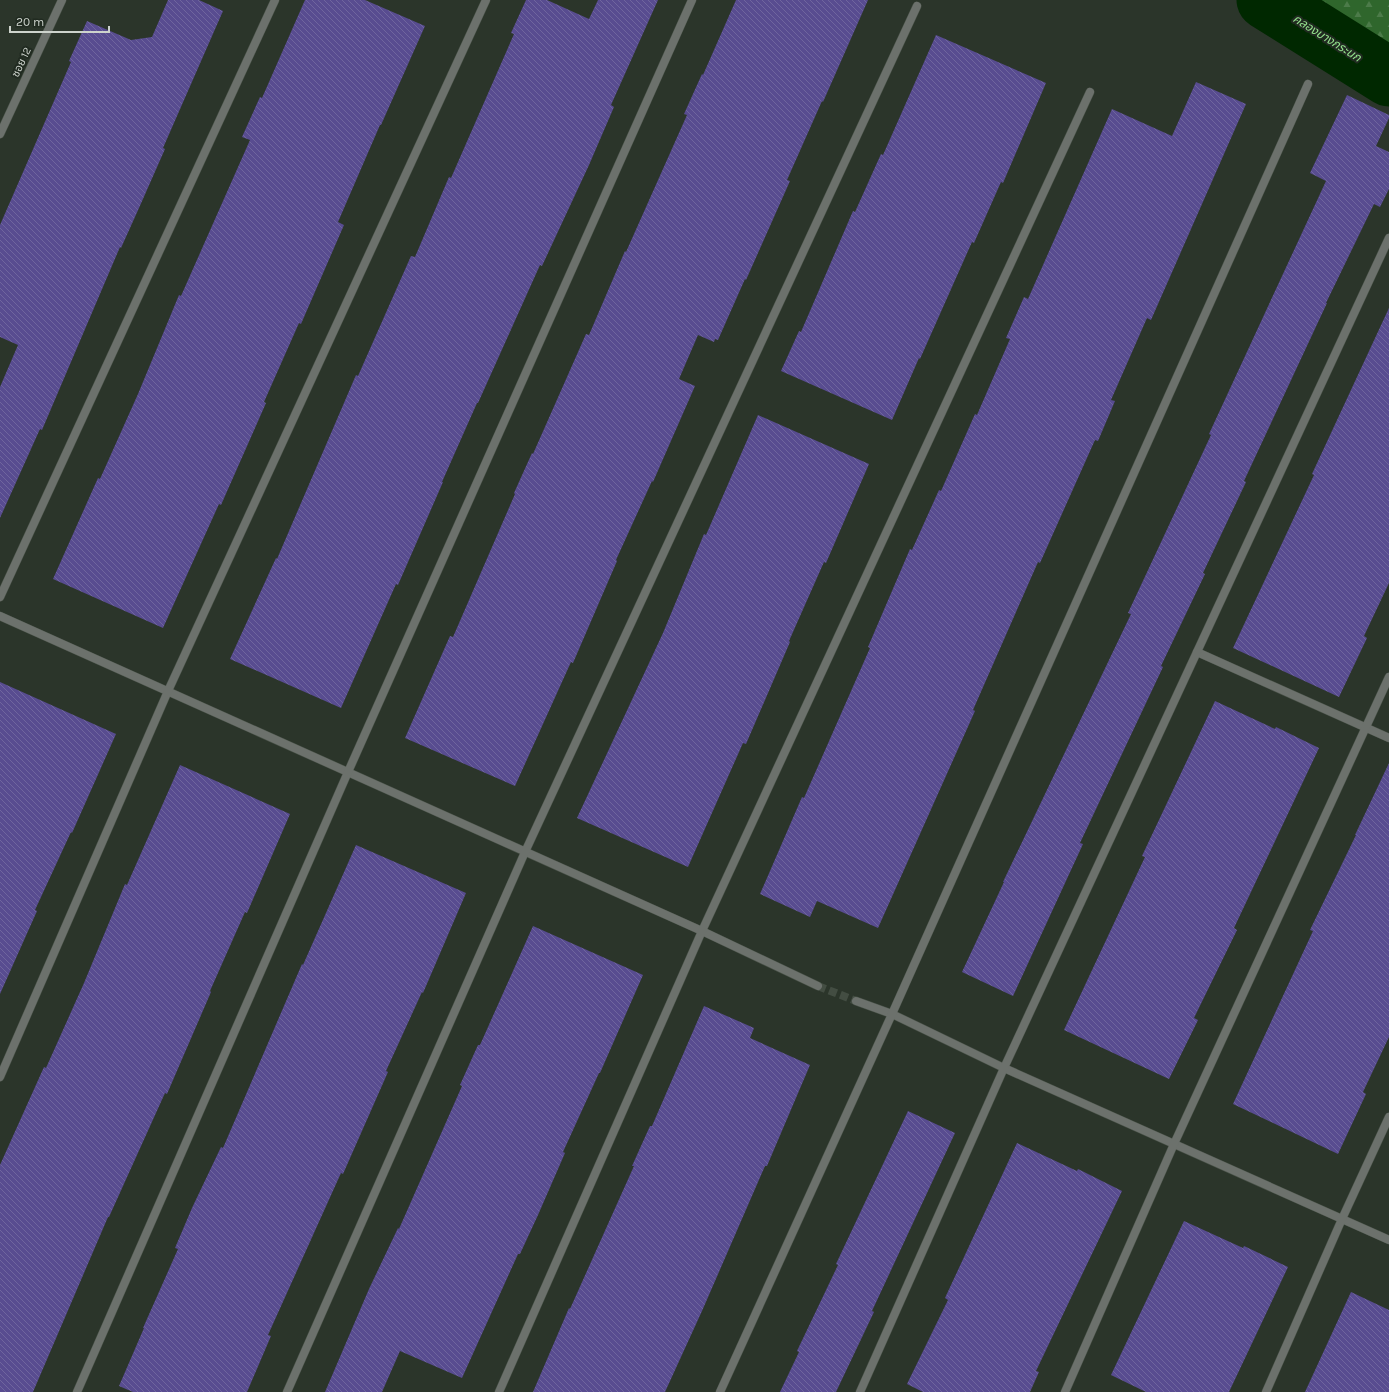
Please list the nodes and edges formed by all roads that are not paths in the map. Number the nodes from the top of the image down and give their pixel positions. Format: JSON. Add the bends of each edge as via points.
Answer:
{"nodes":[{"id":1,"x":62,"y":0,"type":"edge"},
{"id":2,"x":276,"y":0,"type":"edge"},
{"id":3,"x":486,"y":0,"type":"edge"},
{"id":4,"x":692,"y":0,"type":"edge"},
{"id":5,"x":917,"y":6,"type":"dead end"},
{"id":6,"x":1308,"y":84,"type":"dead end"},
{"id":7,"x":1090,"y":92,"type":"dead end"},
{"id":8,"x":0,"y":134,"type":"edge"},
{"id":9,"x":1389,"y":238,"type":"edge"},
{"id":10,"x":0,"y":597,"type":"edge"},
{"id":11,"x":0,"y":616,"type":"edge"},
{"id":12,"x":1197,"y":652,"type":"junction"},
{"id":13,"x":1389,"y":677,"type":"edge"},
{"id":14,"x":168,"y":691,"type":"junction"},
{"id":15,"x":1366,"y":727,"type":"junction"},
{"id":16,"x":1389,"y":738,"type":"edge"},
{"id":17,"x":348,"y":772,"type":"junction"},
{"id":18,"x":525,"y":852,"type":"junction"},
{"id":19,"x":702,"y":931,"type":"junction"},
{"id":20,"x":818,"y":986,"type":"tunnel mouth"},
{"id":21,"x":856,"y":1001,"type":"tunnel mouth"},
{"id":22,"x":892,"y":1014,"type":"junction"},
{"id":23,"x":1004,"y":1068,"type":"junction"},
{"id":24,"x":0,"y":1078,"type":"edge"},
{"id":25,"x":1389,"y":1117,"type":"edge"},
{"id":26,"x":1174,"y":1144,"type":"junction"},
{"id":27,"x":1342,"y":1219,"type":"junction"},
{"id":28,"x":1389,"y":1240,"type":"edge"},
{"id":29,"x":77,"y":1392,"type":"edge"},
{"id":30,"x":288,"y":1392,"type":"edge"},
{"id":31,"x":499,"y":1392,"type":"edge"},
{"id":32,"x":720,"y":1392,"type":"edge"},
{"id":33,"x":860,"y":1392,"type":"edge"},
{"id":34,"x":1065,"y":1392,"type":"edge"},
{"id":35,"x":1266,"y":1392,"type":"edge"}],
"edges":[{"from":1,"to":8,"type":"street","name":"ซอย 12"},
{"from":2,"to":10,"type":"street"},
{"from":3,"to":14,"type":"street"},
{"from":4,"to":17,"type":"street"},
{"from":5,"to":18,"type":"street"},
{"from":6,"to":22,"type":"street"},
{"from":7,"to":19,"type":"street"},
{"from":9,"to":12,"type":"street"},
{"from":11,"to":14,"type":"street"},
{"from":12,"to":15,"type":"street"},
{"from":12,"to":23,"type":"street"},
{"from":13,"to":15,"type":"street"},
{"from":14,"to":17,"type":"street"},
{"from":14,"to":24,"type":"street"},
{"from":15,"to":16,"type":"street"},
{"from":15,"to":26,"type":"street"},
{"from":17,"to":18,"type":"street"},
{"from":17,"to":29,"type":"street"},
{"from":18,"to":19,"type":"street"},
{"from":18,"to":30,"type":"street"},
{"from":19,"to":20,"type":"street"},
{"from":19,"to":31,"type":"street"},
{"from":21,"to":22,"type":"street"},
{"from":22,"to":23,"type":"street"},
{"from":22,"to":32,"type":"street"},
{"from":23,"to":26,"type":"street"},
{"from":23,"to":33,"type":"street"},
{"from":25,"to":27,"type":"street"},
{"from":26,"to":27,"type":"street"},
{"from":26,"to":34,"type":"street"},
{"from":27,"to":28,"type":"street"},
{"from":27,"to":35,"type":"street"}]}
